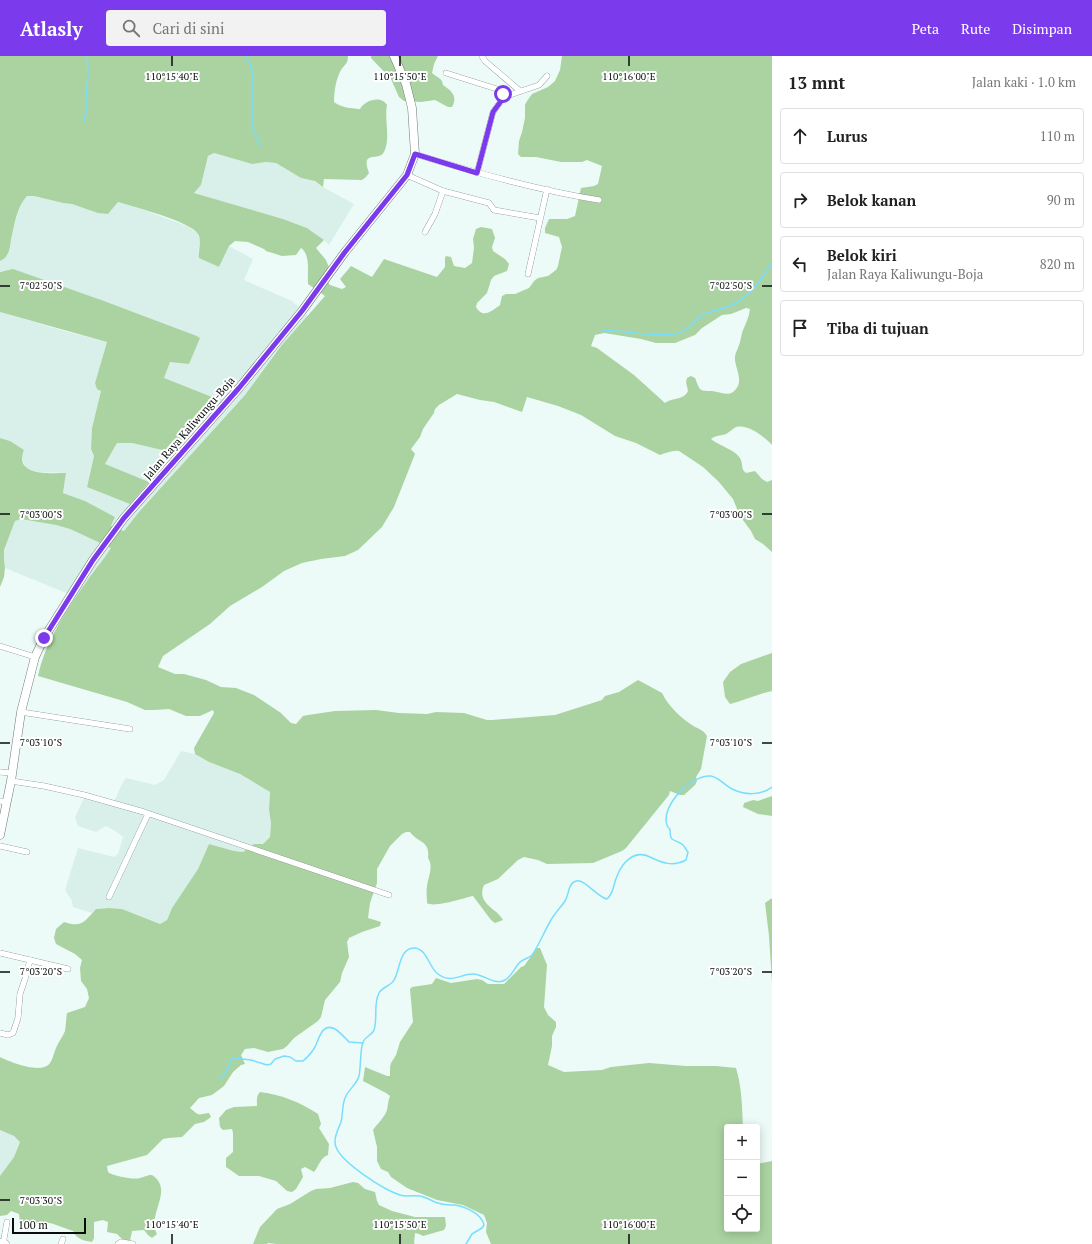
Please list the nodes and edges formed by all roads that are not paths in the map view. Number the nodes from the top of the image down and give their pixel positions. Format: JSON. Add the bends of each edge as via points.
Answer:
{"nodes":[{"id":1,"x":394,"y":56,"type":"edge"},
{"id":2,"x":482,"y":56,"type":"edge"},
{"id":3,"x":446,"y":73,"type":"dead end"},
{"id":4,"x":548,"y":76,"type":"dead end"},
{"id":5,"x":520,"y":91,"type":"junction"},
{"id":6,"x":504,"y":97,"type":"junction"},
{"id":7,"x":415,"y":154,"type":"junction"},
{"id":8,"x":477,"y":173,"type":"junction"},
{"id":9,"x":407,"y":175,"type":"junction"},
{"id":10,"x":546,"y":190,"type":"junction"},
{"id":11,"x":443,"y":191,"type":"junction"},
{"id":12,"x":600,"y":200,"type":"dead end"},
{"id":13,"x":540,"y":218,"type":"junction"},
{"id":14,"x":425,"y":232,"type":"dead end"},
{"id":15,"x":528,"y":274,"type":"dead end"},
{"id":16,"x":0,"y":646,"type":"edge"},
{"id":17,"x":35,"y":657,"type":"junction"},
{"id":18,"x":22,"y":712,"type":"junction"},
{"id":19,"x":130,"y":729,"type":"dead end"},
{"id":20,"x":0,"y":772,"type":"edge"},
{"id":21,"x":11,"y":777,"type":"junction"},
{"id":22,"x":3,"y":801,"type":"edge"},
{"id":23,"x":148,"y":814,"type":"junction"},
{"id":24,"x":0,"y":835,"type":"edge"},
{"id":25,"x":0,"y":846,"type":"edge"},
{"id":26,"x":27,"y":852,"type":"dead end"},
{"id":27,"x":389,"y":895,"type":"dead end"},
{"id":28,"x":109,"y":897,"type":"dead end"},
{"id":29,"x":0,"y":953,"type":"edge"},
{"id":30,"x":30,"y":960,"type":"junction"},
{"id":31,"x":68,"y":969,"type":"dead end"},
{"id":32,"x":0,"y":1032,"type":"edge"},
{"id":33,"x":7,"y":1222,"type":"dead end"},
{"id":34,"x":2,"y":1244,"type":"edge"},
{"id":35,"x":118,"y":1244,"type":"edge"},
{"id":36,"x":133,"y":1244,"type":"edge"}],
"edges":[{"from":1,"to":7,"type":"main road","name":"Jalan Raya Kaliwungu-Boja","via":[[411,103]]},
{"from":2,"to":5,"type":"street"},
{"from":3,"to":6,"type":"street","via":[[500,90]]},
{"from":4,"to":5,"type":"street","via":[[538,85]]},
{"from":5,"to":6,"type":"street"},
{"from":6,"to":8,"type":"street","via":[[493,112]]},
{"from":7,"to":8,"type":"street"},
{"from":7,"to":9,"type":"main road","name":"Jalan Raya Kaliwungu-Boja"},
{"from":8,"to":10,"type":"street"},
{"from":9,"to":11,"type":"street"},
{"from":9,"to":17,"type":"main road","name":"Jalan Raya Kaliwungu-Boja","via":[[239,388],[124,518],[93,560]]},
{"from":10,"to":12,"type":"street"},
{"from":10,"to":13,"type":"street"},
{"from":11,"to":13,"type":"street","via":[[489,203],[494,210]]},
{"from":11,"to":14,"type":"street"},
{"from":13,"to":15,"type":"street"},
{"from":16,"to":17,"type":"street"},
{"from":17,"to":18,"type":"main road","name":"Jalan Raya Kaliwungu-Boja"},
{"from":18,"to":19,"type":"street"},
{"from":18,"to":21,"type":"main road","name":"Jalan Raya Kaliwungu-Boja"},
{"from":20,"to":21,"type":"street"},
{"from":21,"to":22,"type":"main road","name":"Jalan Raya Kaliwungu-Boja"},
{"from":21,"to":23,"type":"street","via":[[84,794]]},
{"from":22,"to":24,"type":"main road","name":"Jalan Raya Kaliwungu-Boja"},
{"from":23,"to":27,"type":"street"},
{"from":23,"to":28,"type":"street"},
{"from":25,"to":26,"type":"street"},
{"from":29,"to":30,"type":"street"},
{"from":30,"to":31,"type":"street"},
{"from":30,"to":32,"type":"street","via":[[20,994],[18,1018],[13,1033]]},
{"from":33,"to":34,"type":"street"},
{"from":35,"to":36,"type":"street"}]}
